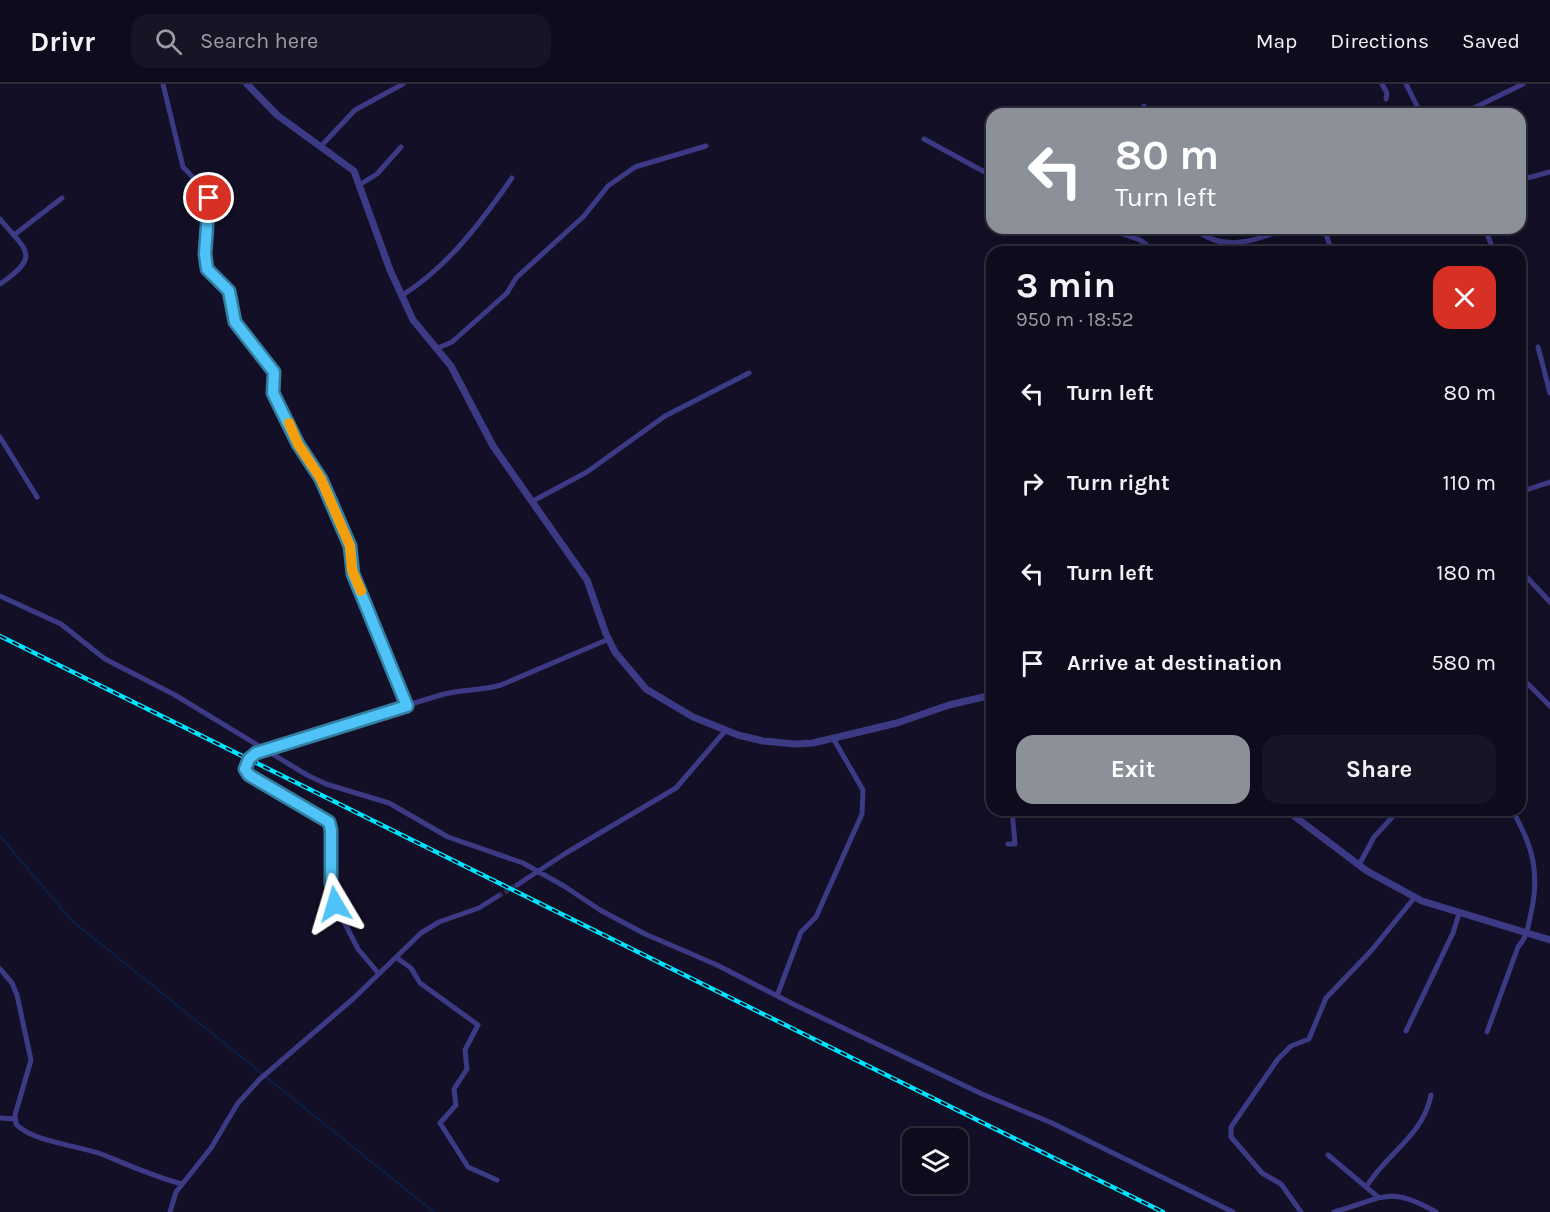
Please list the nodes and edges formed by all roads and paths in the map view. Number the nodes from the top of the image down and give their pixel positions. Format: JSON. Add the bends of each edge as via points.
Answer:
{"nodes":[{"id":1,"x":163,"y":84,"type":"edge"},
{"id":2,"x":247,"y":84,"type":"edge"},
{"id":3,"x":403,"y":84,"type":"edge"},
{"id":4,"x":1382,"y":84,"type":"edge"},
{"id":5,"x":1407,"y":84,"type":"edge"},
{"id":6,"x":1523,"y":84,"type":"edge"},
{"id":7,"x":1386,"y":99,"type":"dead end"},
{"id":8,"x":1418,"y":108,"type":"edge"},
{"id":9,"x":1474,"y":108,"type":"edge"},
{"id":10,"x":924,"y":139,"type":"dead end"},
{"id":11,"x":322,"y":145,"type":"junction"},
{"id":12,"x":706,"y":146,"type":"dead end"},
{"id":13,"x":401,"y":147,"type":"dead end"},
{"id":14,"x":1550,"y":172,"type":"edge"},
{"id":15,"x":986,"y":173,"type":"edge"},
{"id":16,"x":512,"y":178,"type":"dead end"},
{"id":17,"x":1526,"y":178,"type":"edge"},
{"id":18,"x":361,"y":184,"type":"junction"},
{"id":19,"x":62,"y":198,"type":"dead end"},
{"id":20,"x":0,"y":219,"type":"edge"},
{"id":21,"x":1123,"y":234,"type":"edge"},
{"id":22,"x":1204,"y":234,"type":"edge"},
{"id":23,"x":1271,"y":234,"type":"edge"},
{"id":24,"x":14,"y":235,"type":"junction"},
{"id":25,"x":1148,"y":246,"type":"edge"},
{"id":26,"x":0,"y":284,"type":"edge"},
{"id":27,"x":401,"y":296,"type":"junction"},
{"id":28,"x":1538,"y":346,"type":"dead end"},
{"id":29,"x":438,"y":348,"type":"junction"},
{"id":30,"x":749,"y":373,"type":"dead end"},
{"id":31,"x":1550,"y":393,"type":"edge"},
{"id":32,"x":0,"y":437,"type":"edge"},
{"id":33,"x":1550,"y":482,"type":"edge"},
{"id":34,"x":1526,"y":490,"type":"edge"},
{"id":35,"x":37,"y":497,"type":"dead end"},
{"id":36,"x":533,"y":501,"type":"junction"},
{"id":37,"x":1526,"y":576,"type":"edge"},
{"id":38,"x":0,"y":596,"type":"edge"},
{"id":39,"x":1550,"y":602,"type":"edge"},
{"id":40,"x":609,"y":639,"type":"junction"},
{"id":41,"x":1526,"y":682,"type":"edge"},
{"id":42,"x":986,"y":696,"type":"edge"},
{"id":43,"x":407,"y":706,"type":"junction"},
{"id":44,"x":1550,"y":706,"type":"edge"},
{"id":45,"x":726,"y":730,"type":"junction"},
{"id":46,"x":832,"y":738,"type":"junction"},
{"id":47,"x":264,"y":750,"type":"junction"},
{"id":48,"x":1013,"y":816,"type":"edge"},
{"id":49,"x":1294,"y":816,"type":"edge"},
{"id":50,"x":1393,"y":816,"type":"edge"},
{"id":51,"x":1515,"y":816,"type":"edge"},
{"id":52,"x":1008,"y":844,"type":"dead end"},
{"id":53,"x":1359,"y":865,"type":"junction"},
{"id":54,"x":539,"y":871,"type":"junction"},
{"id":55,"x":517,"y":885,"type":"tunnel mouth"},
{"id":56,"x":498,"y":896,"type":"tunnel mouth"},
{"id":57,"x":1415,"y":897,"type":"junction"},
{"id":58,"x":1459,"y":914,"type":"junction"},
{"id":59,"x":1527,"y":933,"type":"junction"},
{"id":60,"x":1550,"y":940,"type":"edge"},
{"id":61,"x":397,"y":958,"type":"junction"},
{"id":62,"x":0,"y":969,"type":"edge"},
{"id":63,"x":379,"y":974,"type":"junction"},
{"id":64,"x":777,"y":996,"type":"junction"},
{"id":65,"x":1406,"y":1031,"type":"dead end"},
{"id":66,"x":1487,"y":1032,"type":"dead end"},
{"id":67,"x":1431,"y":1095,"type":"dead end"},
{"id":68,"x":0,"y":1118,"type":"edge"},
{"id":69,"x":15,"y":1119,"type":"junction"},
{"id":70,"x":1328,"y":1155,"type":"dead end"},
{"id":71,"x":497,"y":1180,"type":"dead end"},
{"id":72,"x":183,"y":1184,"type":"junction"},
{"id":73,"x":1367,"y":1186,"type":"junction"},
{"id":74,"x":1378,"y":1197,"type":"junction"},
{"id":75,"x":170,"y":1212,"type":"edge"},
{"id":76,"x":1233,"y":1212,"type":"edge"},
{"id":77,"x":1302,"y":1212,"type":"edge"},
{"id":78,"x":1334,"y":1212,"type":"edge"},
{"id":79,"x":1436,"y":1212,"type":"edge"}],
"edges":[{"from":1,"to":43,"type":"street","via":[[183,167],[209,198],[207,269],[229,291],[235,322],[274,372],[273,393],[298,444],[321,479],[350,546],[353,574]]},
{"from":2,"to":11,"type":"street","via":[[277,115]]},
{"from":3,"to":11,"type":"street","via":[[355,110]]},
{"from":4,"to":7,"type":"street"},
{"from":5,"to":8,"type":"street"},
{"from":6,"to":9,"type":"street"},
{"from":10,"to":15,"type":"street"},
{"from":11,"to":18,"type":"street","via":[[354,171]]},
{"from":12,"to":29,"type":"street","via":[[635,167],[608,186],[584,216],[516,278],[507,293],[452,342]]},
{"from":13,"to":18,"type":"street","via":[[377,174]]},
{"from":14,"to":17,"type":"street"},
{"from":16,"to":27,"type":"street","via":[[484,217],[438,268],[421,285]]},
{"from":18,"to":27,"type":"street"},
{"from":19,"to":24,"type":"street"},
{"from":20,"to":24,"type":"street"},
{"from":21,"to":25,"type":"street"},
{"from":22,"to":23,"type":"street","via":[[1222,244]]},
{"from":24,"to":26,"type":"street","via":[[26,251],[25,263]]},
{"from":27,"to":29,"type":"street","via":[[413,320]]},
{"from":28,"to":31,"type":"street"},
{"from":29,"to":36,"type":"street","via":[[493,446]]},
{"from":30,"to":36,"type":"street","via":[[665,416],[587,472]]},
{"from":32,"to":35,"type":"street"},
{"from":33,"to":34,"type":"street"},
{"from":36,"to":40,"type":"street","via":[[587,580]]},
{"from":37,"to":39,"type":"street"},
{"from":38,"to":47,"type":"street","via":[[62,624],[105,659],[176,695]]},
{"from":40,"to":43,"type":"street","via":[[501,685],[453,692]]},
{"from":40,"to":45,"type":"street","via":[[628,670],[646,689],[693,717]]},
{"from":41,"to":44,"type":"street"},
{"from":42,"to":46,"type":"street"},
{"from":43,"to":47,"type":"street"},
{"from":45,"to":46,"type":"street","via":[[780,743],[813,743]]},
{"from":45,"to":54,"type":"street","via":[[676,788]]},
{"from":46,"to":64,"type":"street","via":[[863,790],[862,814],[816,917],[801,932]]},
{"from":47,"to":54,"type":"street","via":[[326,784],[389,803],[448,837]]},
{"from":47,"to":63,"type":"street","via":[[251,756],[246,771],[329,822],[335,904],[358,949]]},
{"from":48,"to":52,"type":"street","via":[[1015,844]]},
{"from":49,"to":53,"type":"street"},
{"from":50,"to":53,"type":"street","via":[[1374,837]]},
{"from":51,"to":59,"type":"street","via":[[1537,873]]},
{"from":53,"to":57,"type":"street"},
{"from":54,"to":55,"type":"street"},
{"from":54,"to":64,"type":"street","via":[[600,910]]},
{"from":56,"to":61,"type":"street","via":[[421,933]]},
{"from":57,"to":58,"type":"street"},
{"from":57,"to":77,"type":"street","via":[[1326,998],[1309,1039],[1291,1046],[1278,1059],[1231,1127],[1231,1137],[1262,1173],[1281,1184]]},
{"from":58,"to":59,"type":"street"},
{"from":58,"to":65,"type":"street"},
{"from":59,"to":60,"type":"street"},
{"from":59,"to":66,"type":"street","via":[[1518,947]]},
{"from":61,"to":63,"type":"street"},
{"from":61,"to":71,"type":"street","via":[[420,983],[478,1025],[465,1050],[467,1069],[454,1089],[456,1105],[440,1123],[468,1167]]},
{"from":62,"to":69,"type":"street","via":[[17,995],[31,1060]]},
{"from":63,"to":72,"type":"street","via":[[245,1095]]},
{"from":64,"to":76,"type":"street"},
{"from":67,"to":73,"type":"street","via":[[1419,1127],[1377,1170]]},
{"from":68,"to":69,"type":"street"},
{"from":69,"to":72,"type":"street","via":[[19,1127],[53,1141]]},
{"from":70,"to":73,"type":"street"},
{"from":72,"to":75,"type":"street"},
{"from":73,"to":74,"type":"street"},
{"from":74,"to":78,"type":"street"},
{"from":74,"to":79,"type":"street","via":[[1399,1195]]}]}
